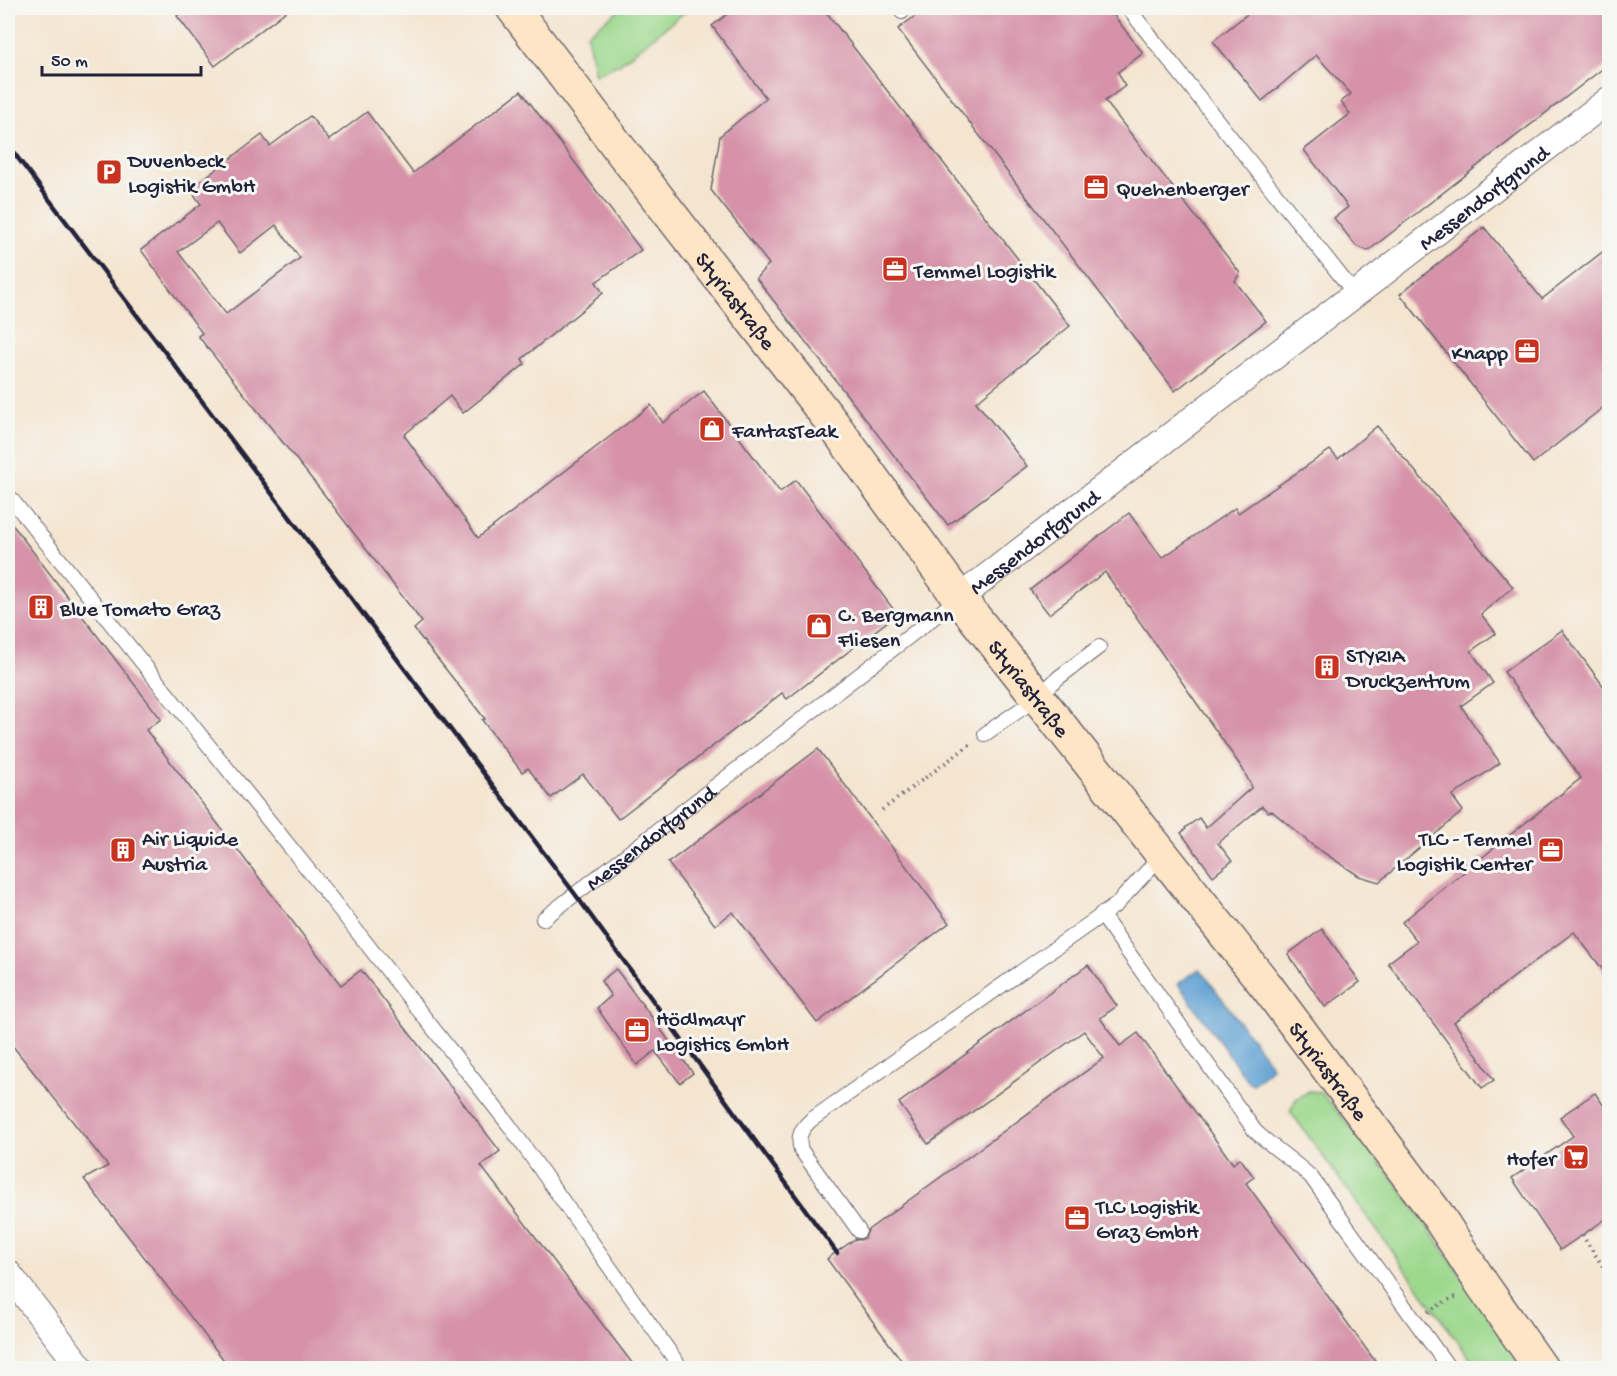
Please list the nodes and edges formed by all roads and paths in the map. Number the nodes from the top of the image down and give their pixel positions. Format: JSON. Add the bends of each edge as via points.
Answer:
{"nodes":[{"id":1,"x":513,"y":8,"type":"edge"},
{"id":2,"x":1128,"y":8,"type":"edge"},
{"id":3,"x":1610,"y":99,"type":"edge"},
{"id":4,"x":1355,"y":294,"type":"junction"},
{"id":5,"x":8,"y":495,"type":"edge"},
{"id":6,"x":959,"y":598,"type":"junction"},
{"id":7,"x":1099,"y":647,"type":"dead end"},
{"id":8,"x":1037,"y":698,"type":"junction"},
{"id":9,"x":985,"y":734,"type":"joint"},
{"id":10,"x":882,"y":810,"type":"dead end"},
{"id":11,"x":1162,"y":855,"type":"junction"},
{"id":12,"x":1101,"y":914,"type":"junction"},
{"id":13,"x":543,"y":919,"type":"dead end"},
{"id":14,"x":859,"y":1231,"type":"dead end"},
{"id":15,"x":1582,"y":1235,"type":"dead end"},
{"id":16,"x":8,"y":1273,"type":"edge"},
{"id":17,"x":1610,"y":1277,"type":"edge"},
{"id":18,"x":1446,"y":1301,"type":"dead end"},
{"id":19,"x":1433,"y":1308,"type":"dead end"},
{"id":20,"x":81,"y":1368,"type":"edge"},
{"id":21,"x":681,"y":1368,"type":"edge"},
{"id":22,"x":1449,"y":1368,"type":"edge"},
{"id":23,"x":1541,"y":1368,"type":"edge"}],
"edges":[{"from":1,"to":6,"type":"street","name":"Styriastraße","via":[[833,424]]},
{"from":2,"to":4,"type":"lane"},
{"from":3,"to":4,"type":"street","name":"Messendorfgrund"},
{"from":4,"to":6,"type":"street","name":"Messendorfgrund"},
{"from":5,"to":21,"type":"lane","via":[[509,1125]]},
{"from":6,"to":8,"type":"street","name":"Styriastraße"},
{"from":6,"to":13,"type":"lane","name":"Messendorfgrund"},
{"from":7,"to":8,"type":"lane"},
{"from":8,"to":9,"type":"lane"},
{"from":8,"to":11,"type":"street","name":"Styriastraße"},
{"from":9,"to":10,"type":"path"},
{"from":11,"to":12,"type":"lane","via":[[1116,905]]},
{"from":11,"to":23,"type":"street","name":"Styriastraße","via":[[1436,1213]]},
{"from":12,"to":14,"type":"lane","via":[[802,1127],[801,1150]]},
{"from":12,"to":22,"type":"lane","via":[[1255,1131],[1311,1177]]},
{"from":15,"to":17,"type":"path"},
{"from":16,"to":20,"type":"street"},
{"from":18,"to":19,"type":"path"}]}
